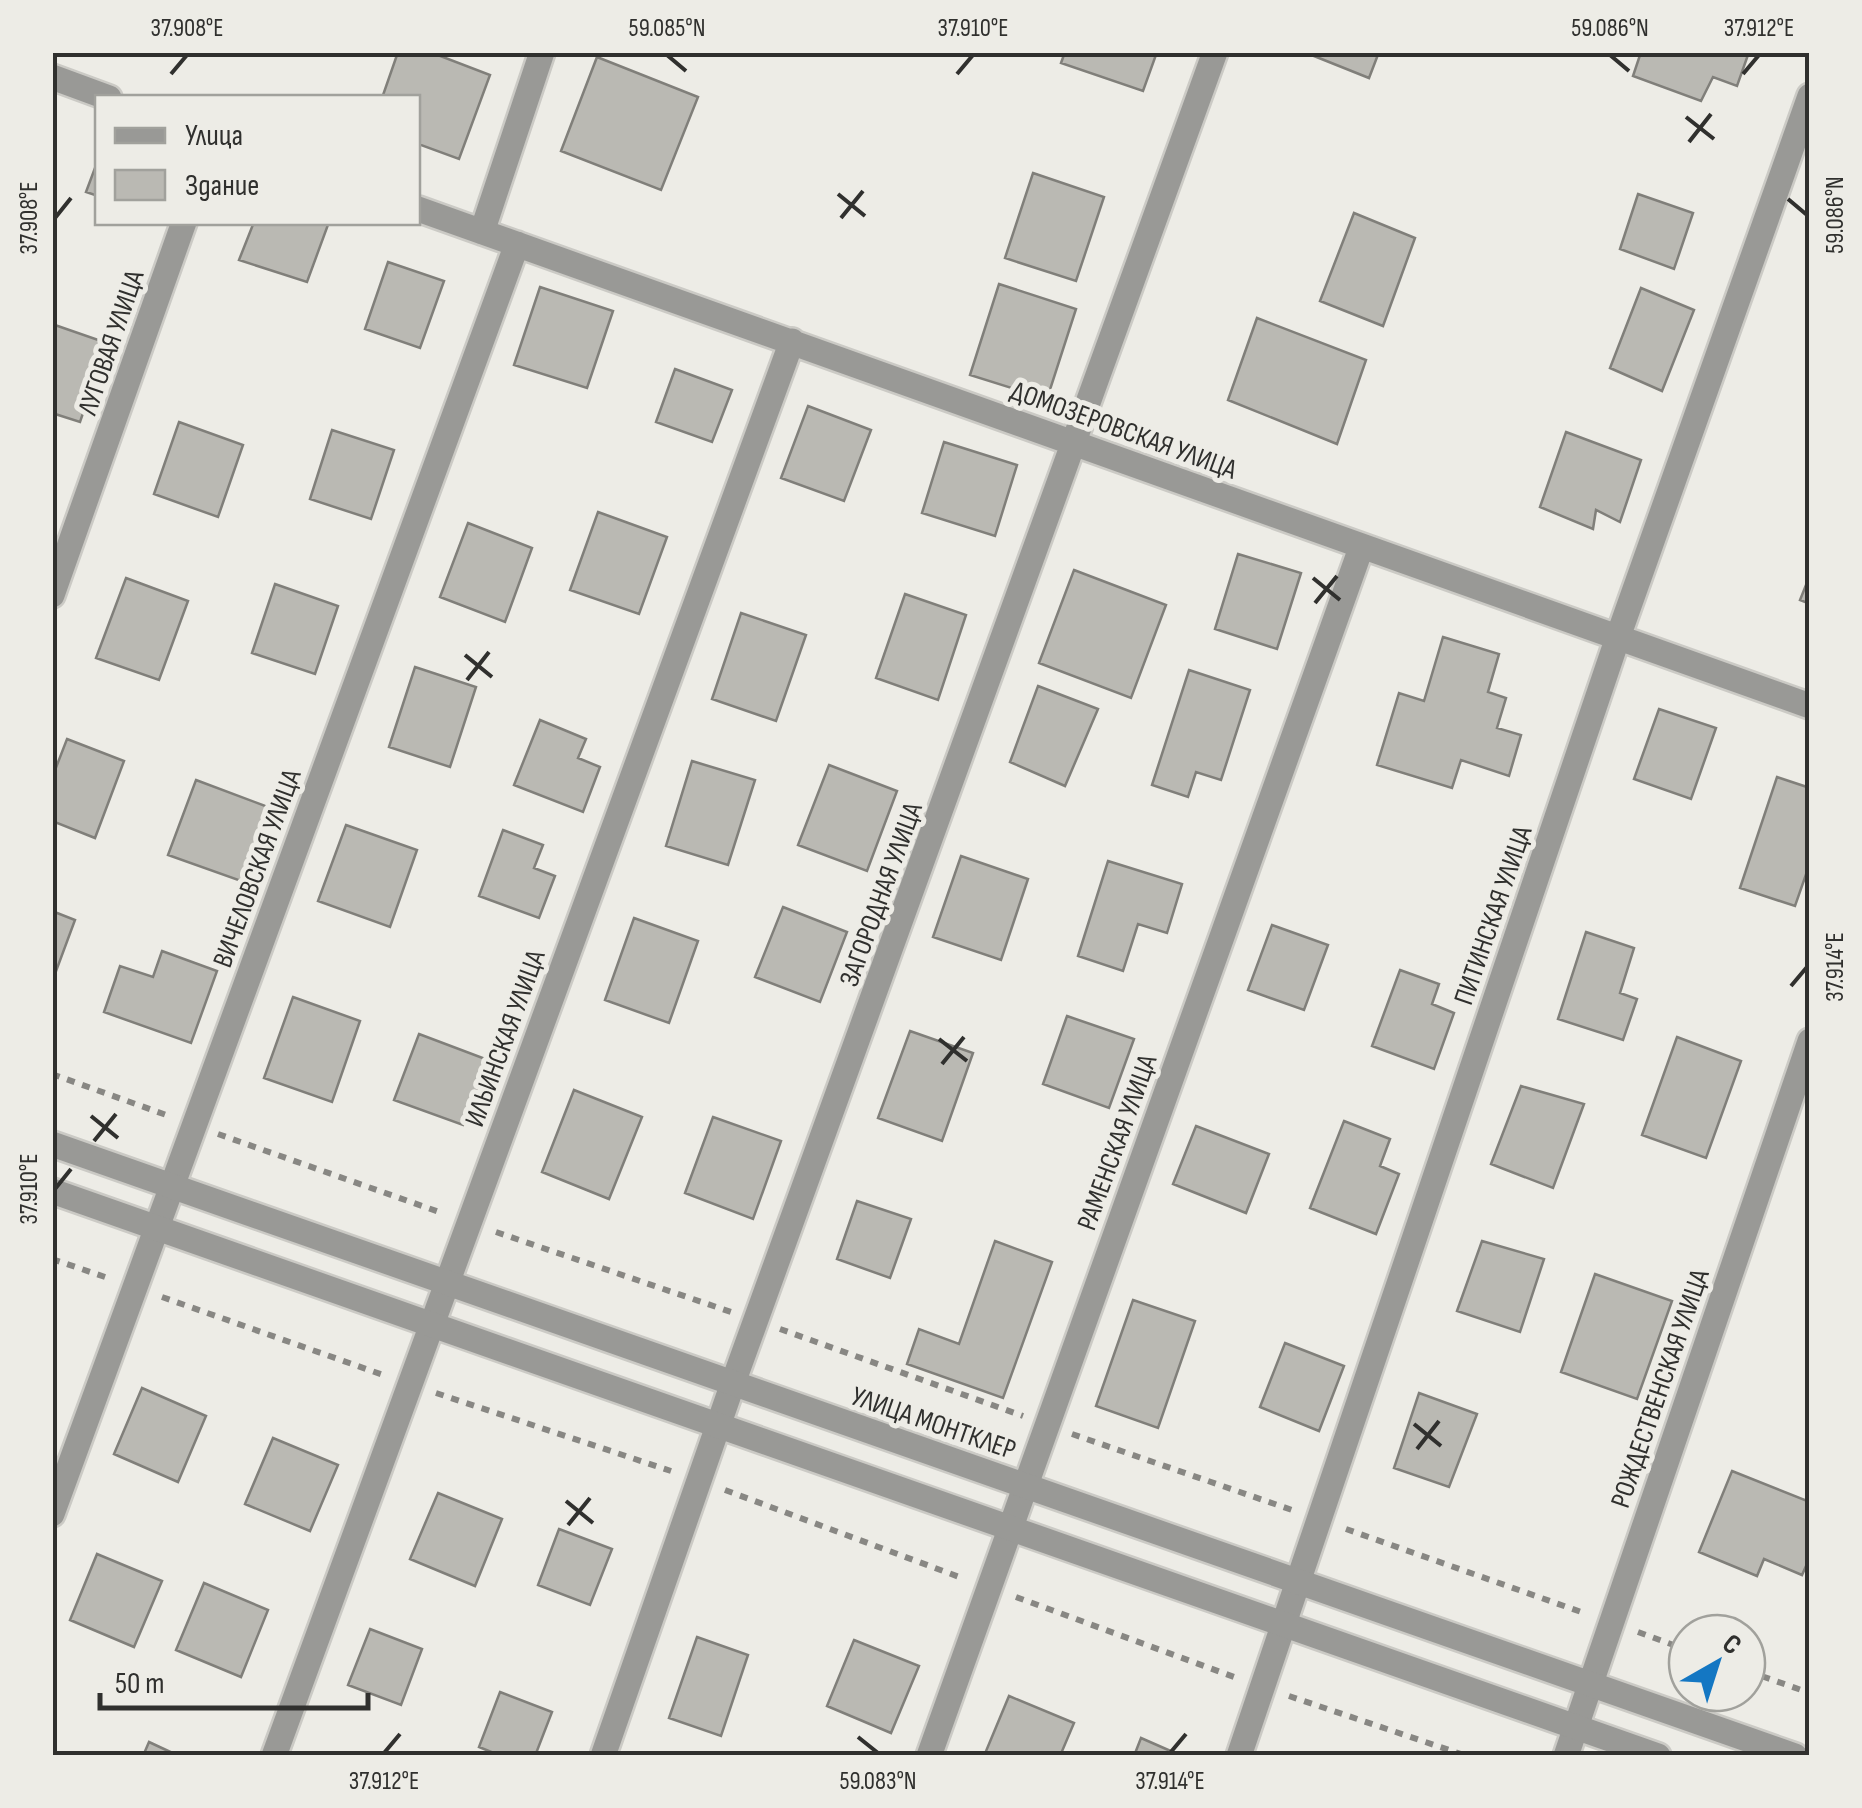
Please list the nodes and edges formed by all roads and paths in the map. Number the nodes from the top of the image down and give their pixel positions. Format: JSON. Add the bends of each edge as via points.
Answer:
{"nodes":[{"id":1,"x":542,"y":52,"type":"edge"},
{"id":2,"x":1215,"y":52,"type":"edge"},
{"id":3,"x":52,"y":77,"type":"edge"},
{"id":4,"x":101,"y":95,"type":"edge"},
{"id":5,"x":1810,"y":96,"type":"edge"},
{"id":6,"x":420,"y":209,"type":"edge"},
{"id":7,"x":183,"y":225,"type":"edge"},
{"id":8,"x":482,"y":232,"type":"junction"},
{"id":9,"x":518,"y":244,"type":"junction"},
{"id":10,"x":792,"y":341,"type":"junction"},
{"id":11,"x":1076,"y":443,"type":"junction"},
{"id":12,"x":1360,"y":548,"type":"junction"},
{"id":13,"x":52,"y":595,"type":"edge"},
{"id":14,"x":1618,"y":636,"type":"junction"},
{"id":15,"x":1810,"y":706,"type":"edge"},
{"id":16,"x":1810,"y":1042,"type":"edge"},
{"id":17,"x":52,"y":1074,"type":"edge"},
{"id":18,"x":194,"y":1125,"type":"junction"},
{"id":19,"x":52,"y":1144,"type":"edge"},
{"id":20,"x":173,"y":1186,"type":"junction"},
{"id":21,"x":52,"y":1190,"type":"edge"},
{"id":22,"x":468,"y":1222,"type":"junction"},
{"id":23,"x":158,"y":1227,"type":"junction"},
{"id":24,"x":52,"y":1258,"type":"edge"},
{"id":25,"x":446,"y":1282,"type":"junction"},
{"id":26,"x":136,"y":1287,"type":"junction"},
{"id":27,"x":756,"y":1320,"type":"junction"},
{"id":28,"x":431,"y":1324,"type":"junction"},
{"id":29,"x":733,"y":1383,"type":"junction"},
{"id":30,"x":408,"y":1384,"type":"junction"},
{"id":31,"x":1047,"y":1425,"type":"junction"},
{"id":32,"x":718,"y":1426,"type":"junction"},
{"id":33,"x":700,"y":1481,"type":"junction"},
{"id":34,"x":1025,"y":1486,"type":"junction"},
{"id":35,"x":52,"y":1514,"type":"edge"},
{"id":36,"x":1318,"y":1520,"type":"junction"},
{"id":37,"x":1008,"y":1530,"type":"junction"},
{"id":38,"x":1298,"y":1581,"type":"junction"},
{"id":39,"x":988,"y":1587,"type":"junction"},
{"id":40,"x":1610,"y":1622,"type":"junction"},
{"id":41,"x":1284,"y":1626,"type":"junction"},
{"id":42,"x":1667,"y":1643,"type":"edge"},
{"id":43,"x":1767,"y":1678,"type":"edge"},
{"id":44,"x":1590,"y":1684,"type":"junction"},
{"id":45,"x":1263,"y":1687,"type":"junction"},
{"id":46,"x":1810,"y":1693,"type":"edge"},
{"id":47,"x":1576,"y":1726,"type":"junction"},
{"id":48,"x":274,"y":1756,"type":"edge"},
{"id":49,"x":603,"y":1756,"type":"edge"},
{"id":50,"x":929,"y":1756,"type":"edge"},
{"id":51,"x":1239,"y":1756,"type":"edge"},
{"id":52,"x":1467,"y":1756,"type":"edge"},
{"id":53,"x":1566,"y":1756,"type":"edge"},
{"id":54,"x":1658,"y":1756,"type":"edge"},
{"id":55,"x":1795,"y":1756,"type":"edge"}],
"edges":[{"from":1,"to":8,"type":"street"},
{"from":2,"to":11,"type":"street","name":"ЗАГОРОДНАЯ УЛИЦА"},
{"from":3,"to":4,"type":"street"},
{"from":5,"to":14,"type":"street","name":"ПИТИНСКАЯ УЛИЦА"},
{"from":6,"to":8,"type":"street","name":"ДОМОЗЕРОВСКАЯ УЛИЦА"},
{"from":7,"to":13,"type":"street","name":"ЛУГОВАЯ УЛИЦА"},
{"from":8,"to":9,"type":"street","name":"ДОМОЗЕРОВСКАЯ УЛИЦА"},
{"from":9,"to":10,"type":"street","name":"ДОМОЗЕРОВСКАЯ УЛИЦА"},
{"from":9,"to":18,"type":"street","name":"ВИЧЕЛОВСКАЯ УЛИЦА"},
{"from":10,"to":11,"type":"street","name":"ДОМОЗЕРОВСКАЯ УЛИЦА"},
{"from":10,"to":22,"type":"street","name":"ИЛЬИНСКАЯ УЛИЦА"},
{"from":11,"to":12,"type":"street","name":"ДОМОЗЕРОВСКАЯ УЛИЦА"},
{"from":11,"to":27,"type":"street","name":"ЗАГОРОДНАЯ УЛИЦА"},
{"from":12,"to":14,"type":"street","name":"ДОМОЗЕРОВСКАЯ УЛИЦА"},
{"from":12,"to":31,"type":"street","name":"РАМЕНСКАЯ УЛИЦА"},
{"from":14,"to":15,"type":"street","name":"ДОМОЗЕРОВСКАЯ УЛИЦА"},
{"from":14,"to":36,"type":"street","name":"ПИТИНСКАЯ УЛИЦА"},
{"from":16,"to":40,"type":"street","name":"РОЖДЕСТВЕНСКАЯ УЛИЦА"},
{"from":17,"to":18,"type":"path"},
{"from":18,"to":20,"type":"street","name":"ВИЧЕЛОВСКАЯ УЛИЦА"},
{"from":18,"to":22,"type":"path"},
{"from":19,"to":20,"type":"street","name":"УЛИЦА МОНТКЛЕР"},
{"from":20,"to":23,"type":"street","name":"ВИЧЕЛОВСКАЯ УЛИЦА"},
{"from":20,"to":25,"type":"street","name":"УЛИЦА МОНТКЛЕР"},
{"from":21,"to":23,"type":"street"},
{"from":22,"to":25,"type":"street","name":"ИЛЬИНСКАЯ УЛИЦА"},
{"from":22,"to":27,"type":"path"},
{"from":23,"to":26,"type":"street","name":"ВИЧЕЛОВСКАЯ УЛИЦА"},
{"from":23,"to":28,"type":"street"},
{"from":24,"to":26,"type":"path"},
{"from":25,"to":28,"type":"street","name":"ИЛЬИНСКАЯ УЛИЦА"},
{"from":25,"to":29,"type":"street","name":"УЛИЦА МОНТКЛЕР"},
{"from":26,"to":30,"type":"path"},
{"from":26,"to":35,"type":"street","name":"ВИЧЕЛОВСКАЯ УЛИЦА"},
{"from":27,"to":29,"type":"street","name":"ЗАГОРОДНАЯ УЛИЦА"},
{"from":27,"to":31,"type":"path"},
{"from":28,"to":30,"type":"street","name":"ИЛЬИНСКАЯ УЛИЦА"},
{"from":28,"to":32,"type":"street"},
{"from":29,"to":32,"type":"street","name":"ЗАГОРОДНАЯ УЛИЦА"},
{"from":29,"to":34,"type":"street","name":"УЛИЦА МОНТКЛЕР"},
{"from":30,"to":33,"type":"path"},
{"from":30,"to":48,"type":"street","name":"ИЛЬИНСКАЯ УЛИЦА"},
{"from":31,"to":34,"type":"street","name":"РАМЕНСКАЯ УЛИЦА"},
{"from":31,"to":36,"type":"path"},
{"from":32,"to":33,"type":"street","name":"ЗАГОРОДНАЯ УЛИЦА"},
{"from":32,"to":37,"type":"street"},
{"from":33,"to":39,"type":"path"},
{"from":33,"to":49,"type":"street","name":"ЗАГОРОДНАЯ УЛИЦА"},
{"from":34,"to":37,"type":"street","name":"РАМЕНСКАЯ УЛИЦА"},
{"from":34,"to":38,"type":"street","name":"УЛИЦА МОНТКЛЕР"},
{"from":36,"to":38,"type":"street","name":"ПИТИНСКАЯ УЛИЦА"},
{"from":36,"to":40,"type":"path"},
{"from":37,"to":39,"type":"street","name":"РАМЕНСКАЯ УЛИЦА"},
{"from":37,"to":41,"type":"street"},
{"from":38,"to":41,"type":"street","name":"ПИТИНСКАЯ УЛИЦА"},
{"from":38,"to":44,"type":"street","name":"УЛИЦА МОНТКЛЕР"},
{"from":39,"to":45,"type":"path"},
{"from":39,"to":50,"type":"street","name":"РАМЕНСКАЯ УЛИЦА"},
{"from":40,"to":42,"type":"path"},
{"from":40,"to":44,"type":"street","name":"РОЖДЕСТВЕНСКАЯ УЛИЦА"},
{"from":41,"to":45,"type":"street","name":"ПИТИНСКАЯ УЛИЦА"},
{"from":41,"to":47,"type":"street"},
{"from":43,"to":46,"type":"path"},
{"from":44,"to":47,"type":"street","name":"РОЖДЕСТВЕНСКАЯ УЛИЦА"},
{"from":44,"to":55,"type":"street","name":"УЛИЦА МОНТКЛЕР"},
{"from":45,"to":51,"type":"street","name":"ПИТИНСКАЯ УЛИЦА"},
{"from":45,"to":52,"type":"path"},
{"from":47,"to":53,"type":"street","name":"РОЖДЕСТВЕНСКАЯ УЛИЦА"},
{"from":47,"to":54,"type":"street"}]}
